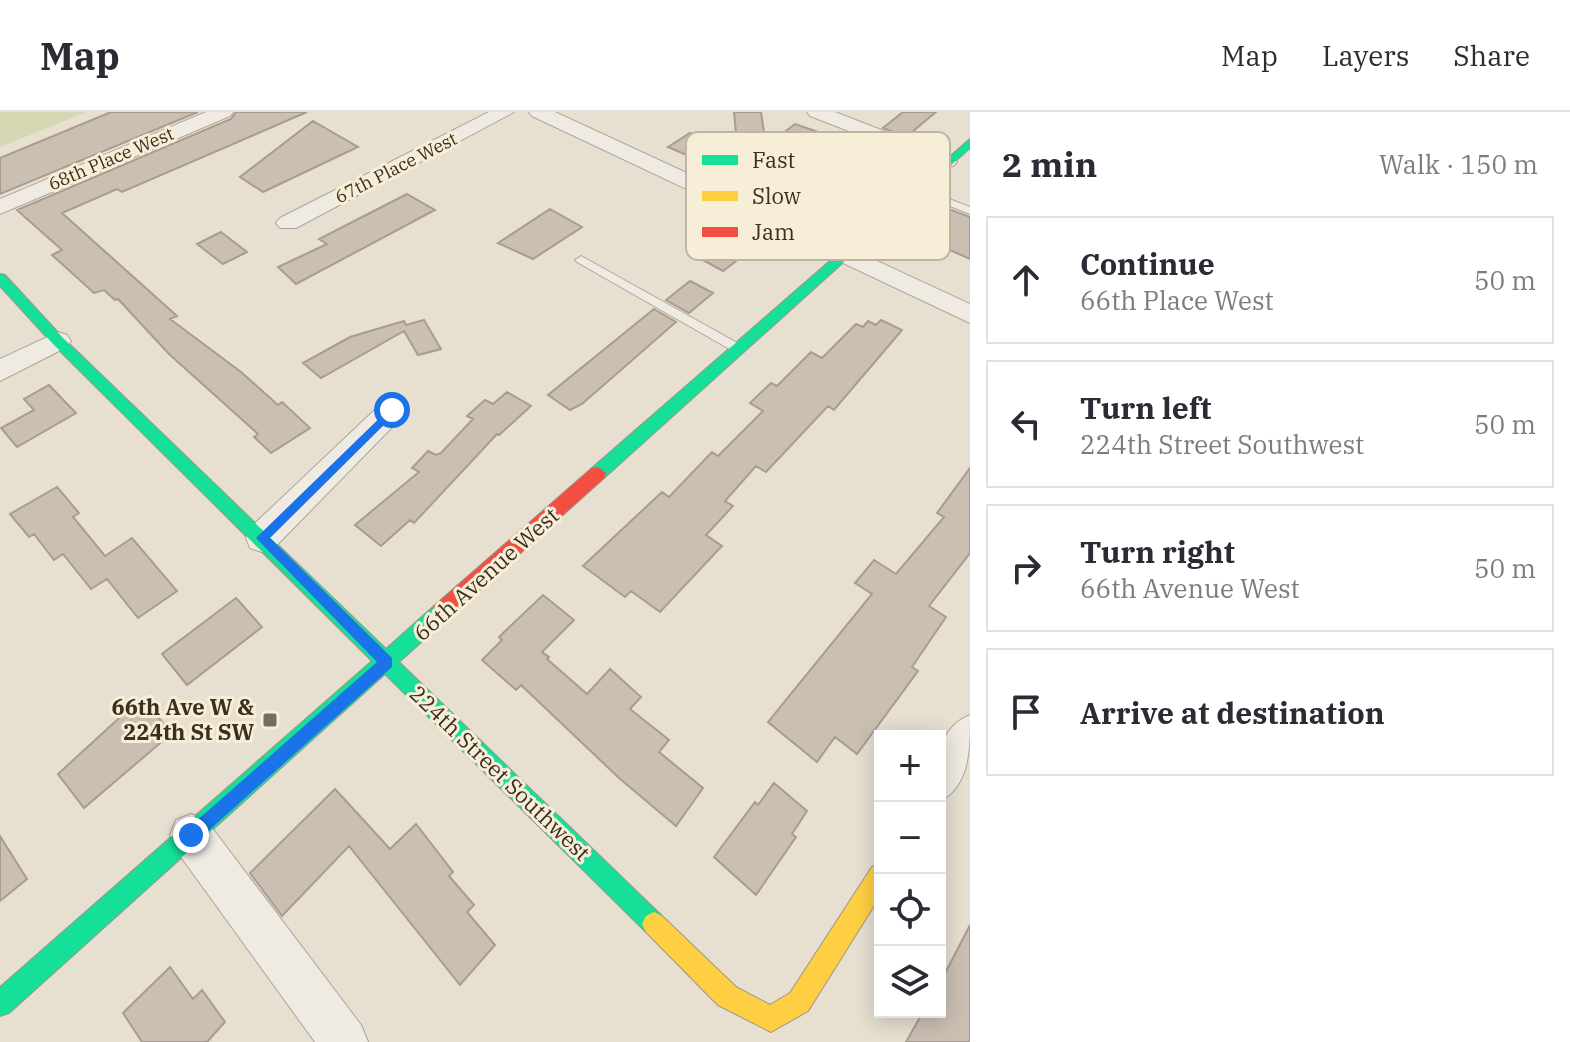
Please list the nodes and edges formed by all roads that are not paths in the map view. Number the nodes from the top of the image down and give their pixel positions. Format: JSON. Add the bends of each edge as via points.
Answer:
{"nodes":[{"id":1,"x":223,"y":112,"type":"edge"},
{"id":2,"x":504,"y":112,"type":"edge"},
{"id":3,"x":539,"y":112,"type":"edge"},
{"id":4,"x":817,"y":112,"type":"edge"},
{"id":5,"x":869,"y":132,"type":"edge"},
{"id":6,"x":970,"y":142,"type":"edge"},
{"id":7,"x":950,"y":159,"type":"edge"},
{"id":8,"x":686,"y":180,"type":"edge"},
{"id":9,"x":950,"y":203,"type":"edge"},
{"id":10,"x":0,"y":207,"type":"edge"},
{"id":11,"x":970,"y":211,"type":"edge"},
{"id":12,"x":288,"y":223,"type":"dead end"},
{"id":13,"x":581,"y":260,"type":"dead end"},
{"id":14,"x":834,"y":260,"type":"edge"},
{"id":15,"x":857,"y":260,"type":"edge"},
{"id":16,"x":0,"y":278,"type":"edge"},
{"id":17,"x":970,"y":314,"type":"edge"},
{"id":18,"x":58,"y":341,"type":"junction"},
{"id":19,"x":737,"y":348,"type":"junction"},
{"id":20,"x":0,"y":371,"type":"edge"},
{"id":21,"x":392,"y":410,"type":"dead end"},
{"id":22,"x":262,"y":538,"type":"junction"},
{"id":23,"x":387,"y":663,"type":"junction"},
{"id":24,"x":970,"y":734,"type":"edge"},
{"id":25,"x":946,"y":772,"type":"edge"},
{"id":26,"x":191,"y":835,"type":"junction"},
{"id":27,"x":874,"y":884,"type":"edge"},
{"id":28,"x":0,"y":1004,"type":"edge"},
{"id":29,"x":344,"y":1042,"type":"edge"}],
"edges":[{"from":1,"to":10,"type":"street","name":"68th Place West"},
{"from":2,"to":12,"type":"street","name":"67th Place West"},
{"from":3,"to":8,"type":"street"},
{"from":4,"to":5,"type":"street"},
{"from":6,"to":7,"type":"street","name":"66th Avenue West"},
{"from":9,"to":11,"type":"lane"},
{"from":13,"to":19,"type":"lane"},
{"from":14,"to":19,"type":"street","name":"66th Avenue West"},
{"from":15,"to":17,"type":"street"},
{"from":16,"to":18,"type":"street","name":"224th Street Southwest"},
{"from":18,"to":20,"type":"street"},
{"from":18,"to":22,"type":"street","name":"224th Street Southwest"},
{"from":19,"to":23,"type":"street","name":"66th Avenue West"},
{"from":21,"to":22,"type":"street"},
{"from":22,"to":23,"type":"street","name":"224th Street Southwest"},
{"from":23,"to":26,"type":"street","name":"66th Avenue West"},
{"from":23,"to":27,"type":"street","name":"224th Street Southwest","via":[[727,996],[771,1019],[799,1002]]},
{"from":24,"to":25,"type":"street"},
{"from":26,"to":28,"type":"street","name":"66th Avenue West"},
{"from":26,"to":29,"type":"street"}]}
